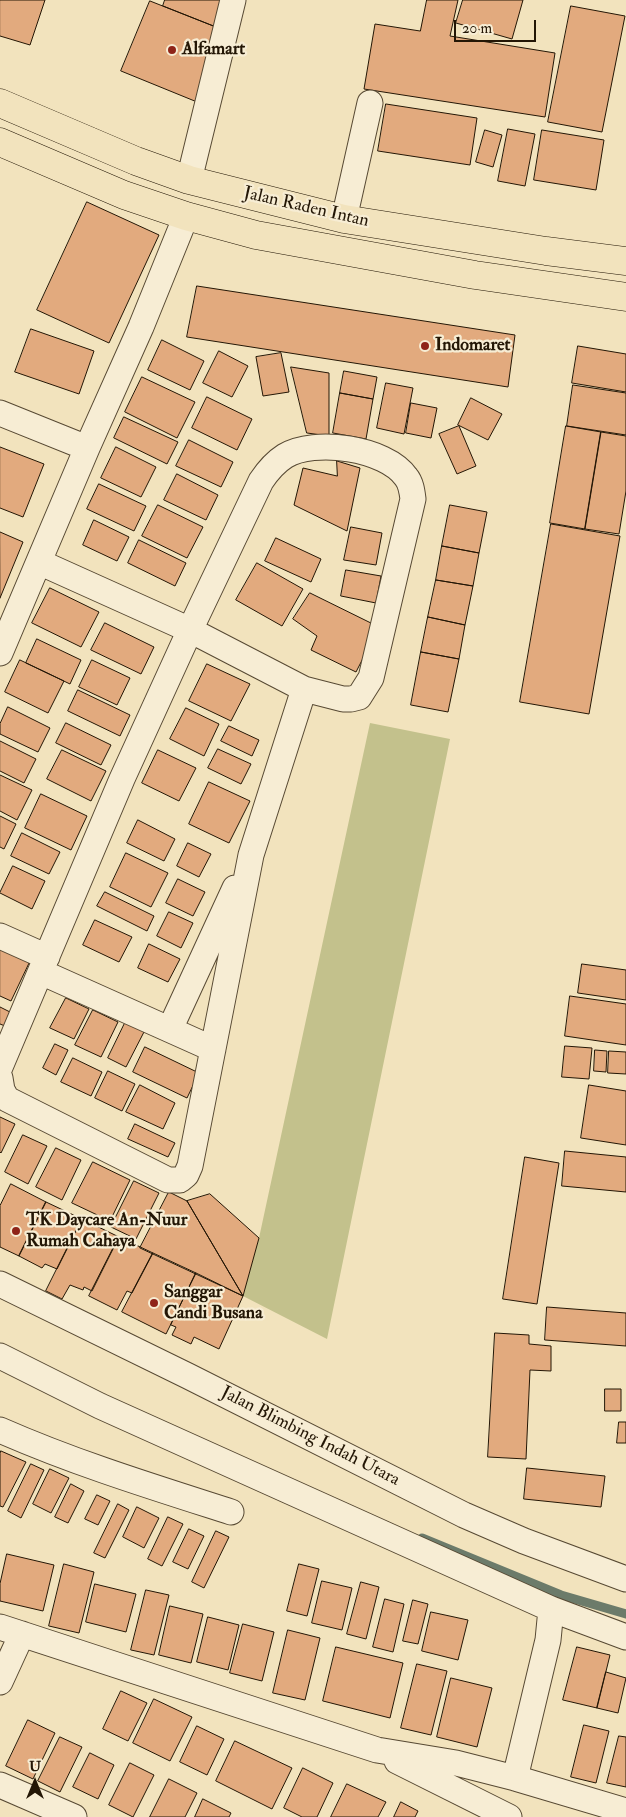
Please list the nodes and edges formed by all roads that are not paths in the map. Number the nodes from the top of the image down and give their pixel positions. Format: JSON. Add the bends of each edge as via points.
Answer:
{"nodes":[{"id":1,"x":233,"y":0,"type":"edge"},
{"id":2,"x":0,"y":103,"type":"edge"},
{"id":3,"x":370,"y":103,"type":"dead end"},
{"id":4,"x":0,"y":142,"type":"edge"},
{"id":5,"x":189,"y":180,"type":"junction"},
{"id":6,"x":186,"y":216,"type":"junction"},
{"id":7,"x":344,"y":220,"type":"junction"},
{"id":8,"x":626,"y":260,"type":"edge"},
{"id":9,"x":626,"y":297,"type":"edge"},
{"id":10,"x":0,"y":413,"type":"edge"},
{"id":11,"x":87,"y":448,"type":"junction"},
{"id":12,"x":39,"y":562,"type":"junction"},
{"id":13,"x":190,"y":630,"type":"junction"},
{"id":14,"x":1,"y":647,"type":"edge"},
{"id":15,"x":304,"y":689,"type":"junction"},
{"id":16,"x":251,"y":855,"type":"junction"},
{"id":17,"x":0,"y":936,"type":"edge"},
{"id":18,"x":44,"y":964,"type":"junction"},
{"id":19,"x":170,"y":1029,"type":"junction"},
{"id":20,"x":213,"y":1049,"type":"junction"},
{"id":21,"x":0,"y":1068,"type":"edge"},
{"id":22,"x":0,"y":1078,"type":"edge"},
{"id":23,"x":0,"y":1284,"type":"edge"},
{"id":24,"x":0,"y":1356,"type":"edge"},
{"id":25,"x":0,"y":1430,"type":"edge"},
{"id":26,"x":231,"y":1512,"type":"dead end"},
{"id":27,"x":626,"y":1579,"type":"edge"},
{"id":28,"x":552,"y":1610,"type":"junction"},
{"id":29,"x":11,"y":1630,"type":"edge"},
{"id":30,"x":626,"y":1637,"type":"edge"},
{"id":31,"x":0,"y":1682,"type":"edge"},
{"id":32,"x":378,"y":1750,"type":"junction"},
{"id":33,"x":515,"y":1778,"type":"junction"},
{"id":34,"x":0,"y":1785,"type":"edge"},
{"id":35,"x":626,"y":1811,"type":"edge"},
{"id":36,"x":74,"y":1817,"type":"edge"},
{"id":37,"x":509,"y":1817,"type":"edge"}],
"edges":[{"from":1,"to":5,"type":"street"},
{"from":2,"to":5,"type":"highway","name":"Jalan Raden Intan"},
{"from":3,"to":7,"type":"street"},
{"from":4,"to":6,"type":"highway","name":"Jalan Raden Intan","via":[[124,195]]},
{"from":5,"to":7,"type":"highway","name":"Jalan Raden Intan"},
{"from":6,"to":9,"type":"highway","name":"Jalan Raden Intan","via":[[256,235],[324,248]]},
{"from":6,"to":11,"type":"street"},
{"from":7,"to":8,"type":"highway","name":"Jalan Raden Intan"},
{"from":10,"to":11,"type":"street"},
{"from":11,"to":12,"type":"street"},
{"from":12,"to":13,"type":"street"},
{"from":12,"to":14,"type":"street"},
{"from":13,"to":15,"type":"street"},
{"from":13,"to":15,"type":"street","via":[[261,481],[277,462],[298,450],[325,446],[356,450],[390,462],[407,477],[413,499],[371,678],[359,697],[351,700]]},
{"from":13,"to":18,"type":"street","via":[[122,779]]},
{"from":15,"to":16,"type":"street"},
{"from":16,"to":19,"type":"street"},
{"from":16,"to":20,"type":"street"},
{"from":17,"to":18,"type":"street"},
{"from":18,"to":19,"type":"street"},
{"from":18,"to":21,"type":"street"},
{"from":19,"to":20,"type":"street"},
{"from":20,"to":22,"type":"street","via":[[190,1166],[186,1175],[177,1180],[168,1180],[7,1099]]},
{"from":23,"to":27,"type":"street","name":"Jalan Blimbing Indah Utara","via":[[464,1515]]},
{"from":24,"to":28,"type":"street","via":[[100,1406]]},
{"from":25,"to":26,"type":"street","via":[[111,1474]]},
{"from":28,"to":30,"type":"street"},
{"from":28,"to":33,"type":"street","via":[[548,1640]]},
{"from":29,"to":31,"type":"street"},
{"from":29,"to":32,"type":"street"},
{"from":32,"to":33,"type":"street","via":[[456,1763]]},
{"from":32,"to":37,"type":"street"},
{"from":33,"to":35,"type":"street"},
{"from":34,"to":36,"type":"street"}]}
